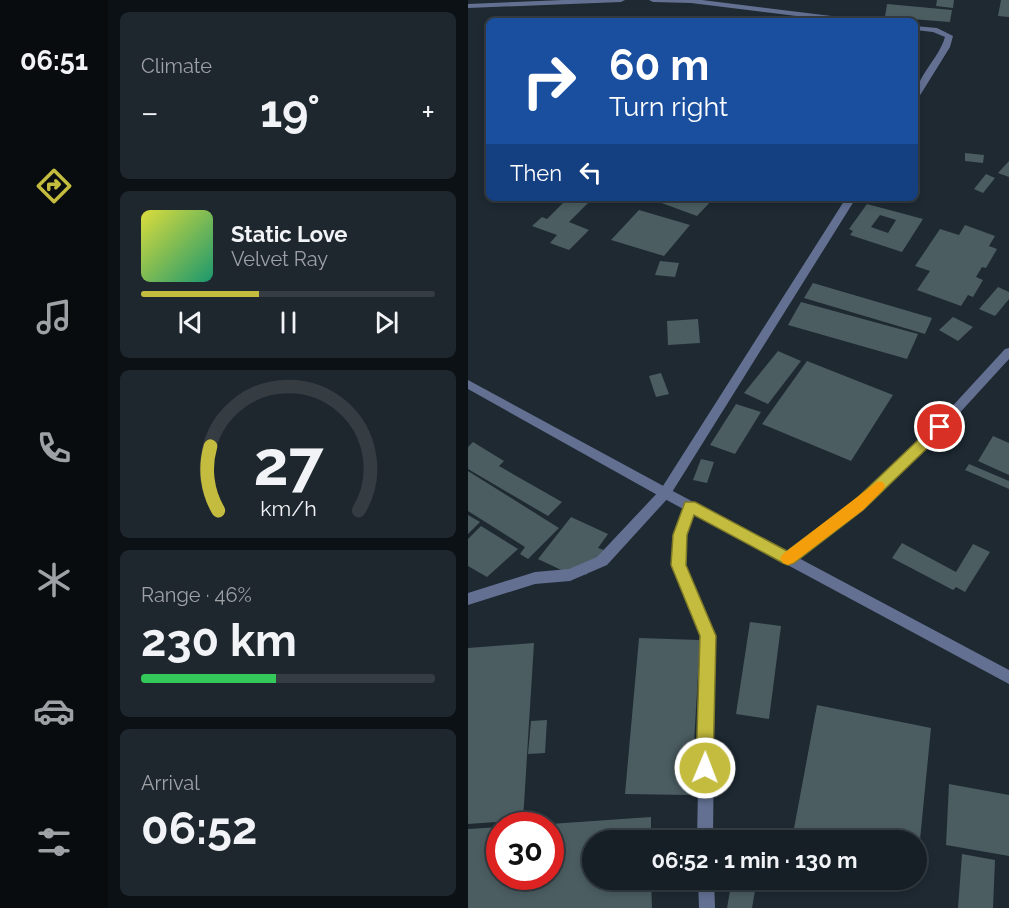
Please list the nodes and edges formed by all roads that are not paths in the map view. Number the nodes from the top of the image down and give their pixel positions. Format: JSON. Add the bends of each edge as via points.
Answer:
{"nodes":[{"id":1,"x":621,"y":0,"type":"edge"},
{"id":2,"x":653,"y":0,"type":"edge"},
{"id":3,"x":468,"y":6,"type":"edge"},
{"id":4,"x":831,"y":18,"type":"edge"},
{"id":5,"x":918,"y":28,"type":"edge"},
{"id":6,"x":918,"y":92,"type":"edge"},
{"id":7,"x":849,"y":201,"type":"edge"},
{"id":8,"x":1009,"y":352,"type":"edge"},
{"id":9,"x":468,"y":384,"type":"edge"},
{"id":10,"x":665,"y":493,"type":"junction"},
{"id":11,"x":690,"y":506,"type":"junction"},
{"id":12,"x":788,"y":559,"type":"junction"},
{"id":13,"x":468,"y":599,"type":"edge"},
{"id":14,"x":1009,"y":678,"type":"edge"},
{"id":15,"x":705,"y":830,"type":"edge"},
{"id":16,"x":706,"y":890,"type":"edge"},
{"id":17,"x":707,"y":908,"type":"edge"}],
"edges":[{"from":1,"to":3,"type":"street"},
{"from":2,"to":4,"type":"street"},
{"from":5,"to":6,"type":"street","via":[[949,36]]},
{"from":7,"to":10,"type":"street"},
{"from":8,"to":12,"type":"street","via":[[940,427],[858,506]]},
{"from":9,"to":10,"type":"street"},
{"from":10,"to":11,"type":"street"},
{"from":10,"to":13,"type":"street","via":[[602,561],[570,575],[535,578]]},
{"from":11,"to":12,"type":"street"},
{"from":11,"to":15,"type":"street","via":[[680,535],[679,565],[708,636]]},
{"from":12,"to":14,"type":"street"},
{"from":16,"to":17,"type":"street"}]}
